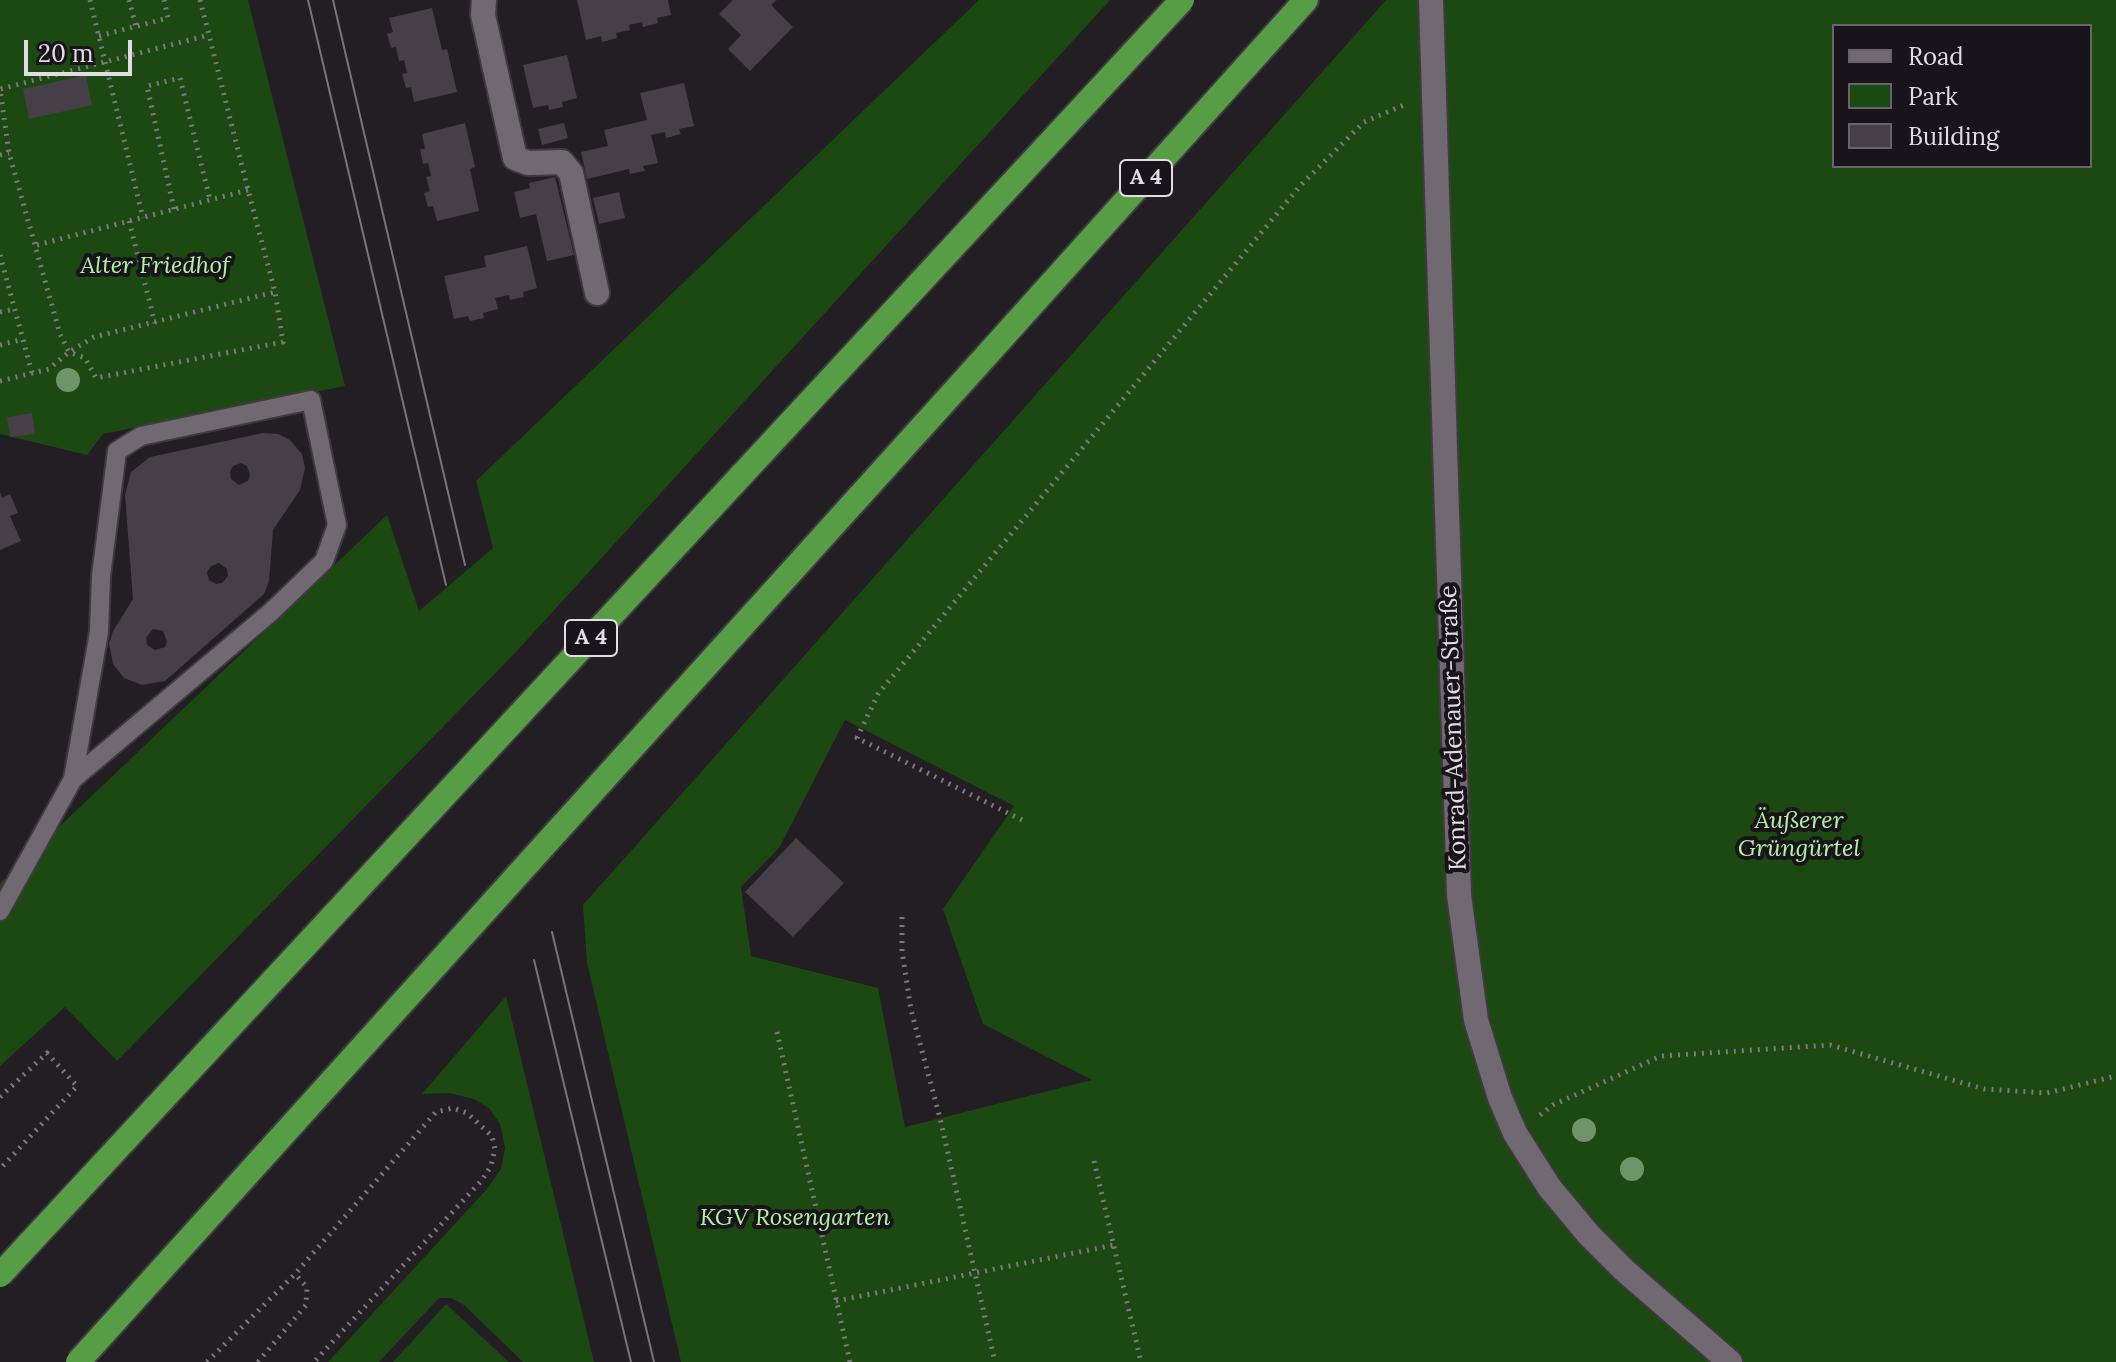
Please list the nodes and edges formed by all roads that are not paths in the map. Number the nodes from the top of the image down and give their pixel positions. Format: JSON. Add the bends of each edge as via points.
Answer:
{"nodes":[{"id":1,"x":484,"y":0,"type":"edge"},
{"id":2,"x":1182,"y":0,"type":"edge"},
{"id":3,"x":1306,"y":0,"type":"edge"},
{"id":4,"x":1431,"y":0,"type":"edge"},
{"id":5,"x":597,"y":293,"type":"dead end"},
{"id":6,"x":73,"y":779,"type":"junction"},
{"id":7,"x":0,"y":911,"type":"edge"},
{"id":8,"x":0,"y":1275,"type":"edge"},
{"id":9,"x":78,"y":1362,"type":"edge"},
{"id":10,"x":1730,"y":1362,"type":"edge"}],
"edges":[{"from":1,"to":5,"type":"street","via":[[515,158],[562,162],[571,173]]},
{"from":2,"to":8,"type":"highway","number":"A 4","bridge":true},
{"from":3,"to":9,"type":"highway","number":"A 4","bridge":true},
{"from":4,"to":10,"type":"street","name":"Konrad-Adenauer-Straße","via":[[1459,895],[1476,1020],[1515,1133],[1549,1187],[1589,1235]]},
{"from":6,"to":6,"type":"lane","via":[[99,632],[117,451],[141,436],[311,400],[337,525],[324,561]]},
{"from":6,"to":7,"type":"lane"}]}
